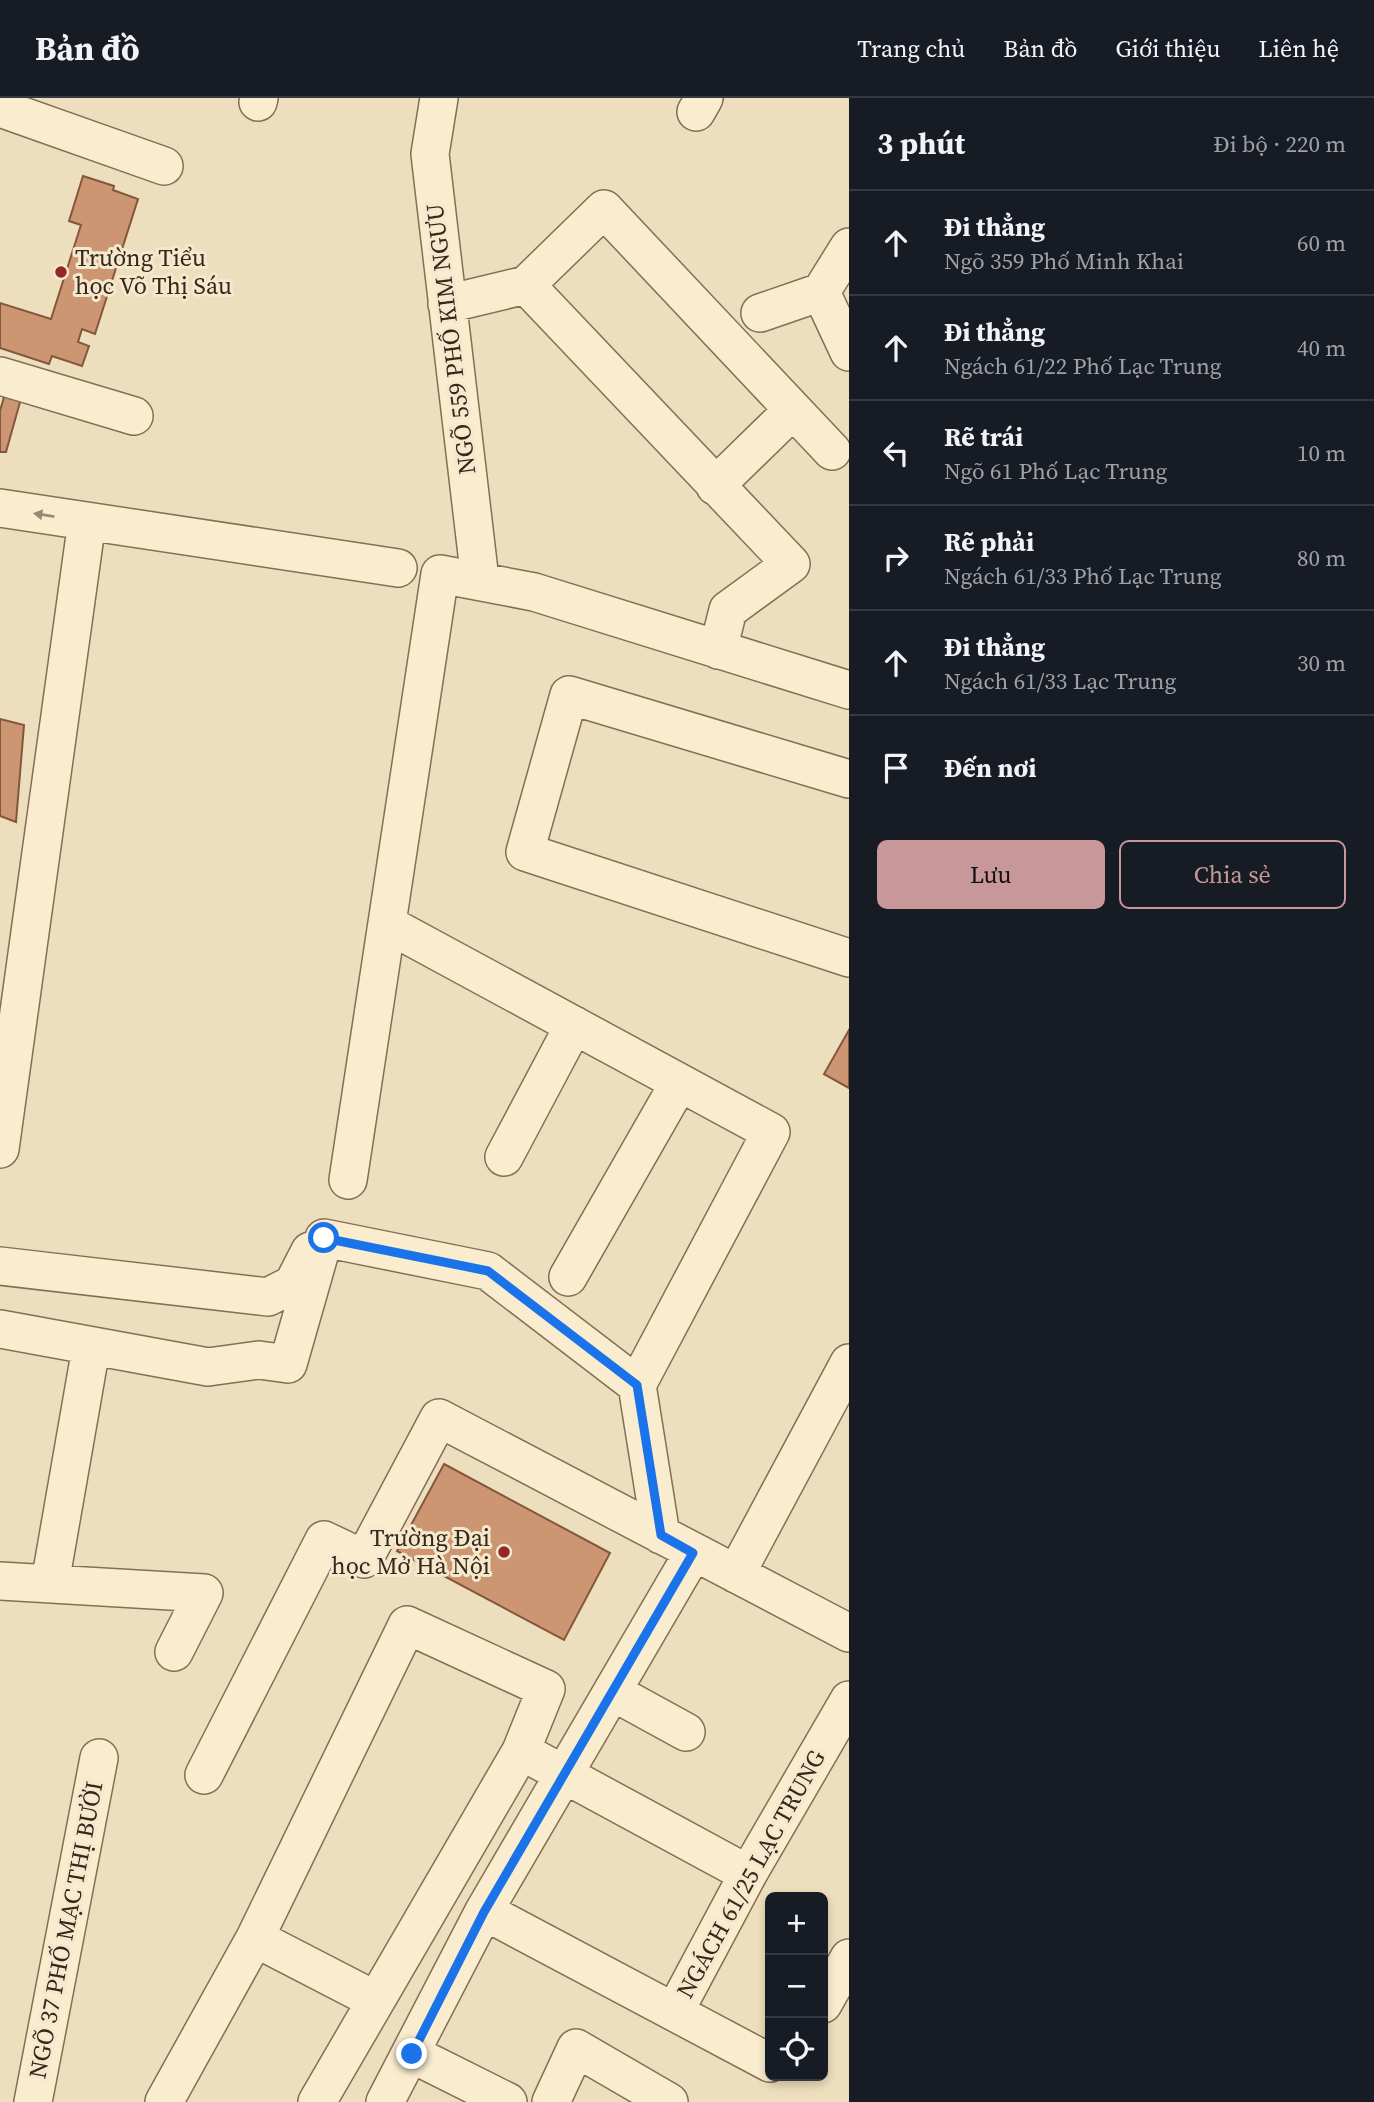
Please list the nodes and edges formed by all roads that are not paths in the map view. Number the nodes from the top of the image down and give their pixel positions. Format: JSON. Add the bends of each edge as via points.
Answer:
{"nodes":[{"id":1,"x":439,"y":98,"type":"edge"},
{"id":2,"x":0,"y":108,"type":"edge"},
{"id":3,"x":164,"y":166,"type":"dead end"},
{"id":4,"x":849,"y":247,"type":"edge"},
{"id":5,"x":526,"y":285,"type":"junction"},
{"id":6,"x":821,"y":292,"type":"junction"},
{"id":7,"x":447,"y":304,"type":"junction"},
{"id":8,"x":760,"y":313,"type":"dead end"},
{"id":9,"x":849,"y":352,"type":"edge"},
{"id":10,"x":0,"y":376,"type":"edge"},
{"id":11,"x":793,"y":410,"type":"junction"},
{"id":12,"x":134,"y":416,"type":"dead end"},
{"id":13,"x":832,"y":452,"type":"dead end"},
{"id":14,"x":715,"y":486,"type":"junction"},
{"id":15,"x":0,"y":508,"type":"edge"},
{"id":16,"x":87,"y":521,"type":"junction"},
{"id":17,"x":398,"y":568,"type":"dead end"},
{"id":18,"x":480,"y":580,"type":"junction"},
{"id":19,"x":718,"y":650,"type":"junction"},
{"id":20,"x":849,"y":690,"type":"edge"},
{"id":21,"x":849,"y":779,"type":"edge"},
{"id":22,"x":387,"y":923,"type":"junction"},
{"id":23,"x":849,"y":958,"type":"edge"},
{"id":24,"x":574,"y":1025,"type":"junction"},
{"id":25,"x":679,"y":1083,"type":"junction"},
{"id":26,"x":0,"y":1149,"type":"edge"},
{"id":27,"x":504,"y":1157,"type":"dead end"},
{"id":28,"x":348,"y":1181,"type":"dead end"},
{"id":29,"x":321,"y":1246,"type":"junction"},
{"id":30,"x":0,"y":1266,"type":"edge"},
{"id":31,"x":568,"y":1277,"type":"dead end"},
{"id":32,"x":0,"y":1329,"type":"edge"},
{"id":33,"x":91,"y":1348,"type":"junction"},
{"id":34,"x":849,"y":1363,"type":"edge"},
{"id":35,"x":637,"y":1385,"type":"junction"},
{"id":36,"x":661,"y":1535,"type":"junction"},
{"id":37,"x":693,"y":1553,"type":"junction"},
{"id":38,"x":736,"y":1574,"type":"junction"},
{"id":39,"x":0,"y":1581,"type":"edge"},
{"id":40,"x":50,"y":1583,"type":"junction"},
{"id":41,"x":845,"y":1621,"type":"edge"},
{"id":42,"x":174,"y":1652,"type":"dead end"},
{"id":43,"x":613,"y":1692,"type":"junction"},
{"id":44,"x":849,"y":1700,"type":"edge"},
{"id":45,"x":686,"y":1732,"type":"dead end"},
{"id":46,"x":521,"y":1751,"type":"junction"},
{"id":47,"x":99,"y":1758,"type":"dead end"},
{"id":48,"x":204,"y":1775,"type":"dead end"},
{"id":49,"x":565,"y":1776,"type":"junction"},
{"id":50,"x":748,"y":1874,"type":"junction"},
{"id":51,"x":484,"y":1912,"type":"junction"},
{"id":52,"x":255,"y":1938,"type":"junction"},
{"id":53,"x":849,"y":1958,"type":"edge"},
{"id":54,"x":828,"y":1995,"type":"edge"},
{"id":55,"x":375,"y":2000,"type":"junction"},
{"id":56,"x":675,"y":2011,"type":"junction"},
{"id":57,"x":412,"y":2054,"type":"junction"},
{"id":58,"x":765,"y":2060,"type":"edge"},
{"id":59,"x":33,"y":2102,"type":"edge"},
{"id":60,"x":164,"y":2102,"type":"edge"},
{"id":61,"x":317,"y":2102,"type":"edge"},
{"id":62,"x":385,"y":2102,"type":"edge"},
{"id":63,"x":508,"y":2102,"type":"edge"},
{"id":64,"x":551,"y":2102,"type":"edge"},
{"id":65,"x":669,"y":2102,"type":"edge"}],
"edges":[{"from":1,"to":7,"type":"street","name":"NGÕ 559 PHỐ KIM NGƯU","via":[[430,154]]},
{"from":2,"to":3,"type":"street"},
{"from":4,"to":6,"type":"street"},
{"from":5,"to":7,"type":"street"},
{"from":5,"to":11,"type":"street","via":[[604,209]]},
{"from":5,"to":14,"type":"street"},
{"from":6,"to":8,"type":"street"},
{"from":6,"to":9,"type":"street"},
{"from":7,"to":18,"type":"street","name":"NGÕ 559 PHỐ KIM NGƯU"},
{"from":10,"to":12,"type":"street"},
{"from":11,"to":13,"type":"street"},
{"from":11,"to":14,"type":"street"},
{"from":14,"to":19,"type":"street","via":[[791,564],[728,610]]},
{"from":16,"to":15,"type":"street","one_way":true},
{"from":16,"to":17,"type":"street"},
{"from":16,"to":26,"type":"street"},
{"from":18,"to":19,"type":"street","via":[[534,592]]},
{"from":18,"to":22,"type":"street","via":[[440,574]]},
{"from":19,"to":20,"type":"street"},
{"from":21,"to":23,"type":"street","via":[[569,695],[525,852]]},
{"from":22,"to":24,"type":"street"},
{"from":22,"to":28,"type":"street"},
{"from":24,"to":25,"type":"street"},
{"from":24,"to":27,"type":"street"},
{"from":25,"to":31,"type":"street"},
{"from":25,"to":35,"type":"street","via":[[771,1132]]},
{"from":29,"to":30,"type":"street","via":[[311,1250],[293,1284],[268,1297]]},
{"from":29,"to":33,"type":"street","via":[[288,1364],[259,1360],[208,1367]]},
{"from":29,"to":35,"type":"street","via":[[324,1238],[488,1271]]},
{"from":32,"to":33,"type":"street"},
{"from":33,"to":40,"type":"street"},
{"from":34,"to":38,"type":"street"},
{"from":35,"to":36,"type":"street"},
{"from":36,"to":37,"type":"street"},
{"from":36,"to":48,"type":"street","via":[[439,1418],[364,1559],[324,1540]]},
{"from":37,"to":38,"type":"street"},
{"from":37,"to":43,"type":"street"},
{"from":38,"to":41,"type":"street"},
{"from":39,"to":40,"type":"street"},
{"from":40,"to":42,"type":"street","via":[[204,1593]]},
{"from":43,"to":45,"type":"street"},
{"from":43,"to":49,"type":"street"},
{"from":44,"to":50,"type":"street","name":"NGÁCH 61/25 LẠC TRUNG"},
{"from":46,"to":49,"type":"street"},
{"from":46,"to":52,"type":"street","via":[[546,1689],[407,1625]]},
{"from":46,"to":55,"type":"street"},
{"from":47,"to":59,"type":"street","name":"NGÕ 37 PHỐ MẠC THỊ BƯỞI"},
{"from":49,"to":50,"type":"street"},
{"from":49,"to":51,"type":"street"},
{"from":50,"to":56,"type":"street","name":"NGÁCH 61/25 LẠC TRUNG"},
{"from":51,"to":56,"type":"street"},
{"from":51,"to":57,"type":"street"},
{"from":52,"to":55,"type":"street"},
{"from":52,"to":60,"type":"street"},
{"from":53,"to":54,"type":"street"},
{"from":55,"to":61,"type":"street"},
{"from":56,"to":58,"type":"street"},
{"from":57,"to":62,"type":"street"},
{"from":57,"to":63,"type":"street"},
{"from":64,"to":65,"type":"street","via":[[576,2048]]}]}
